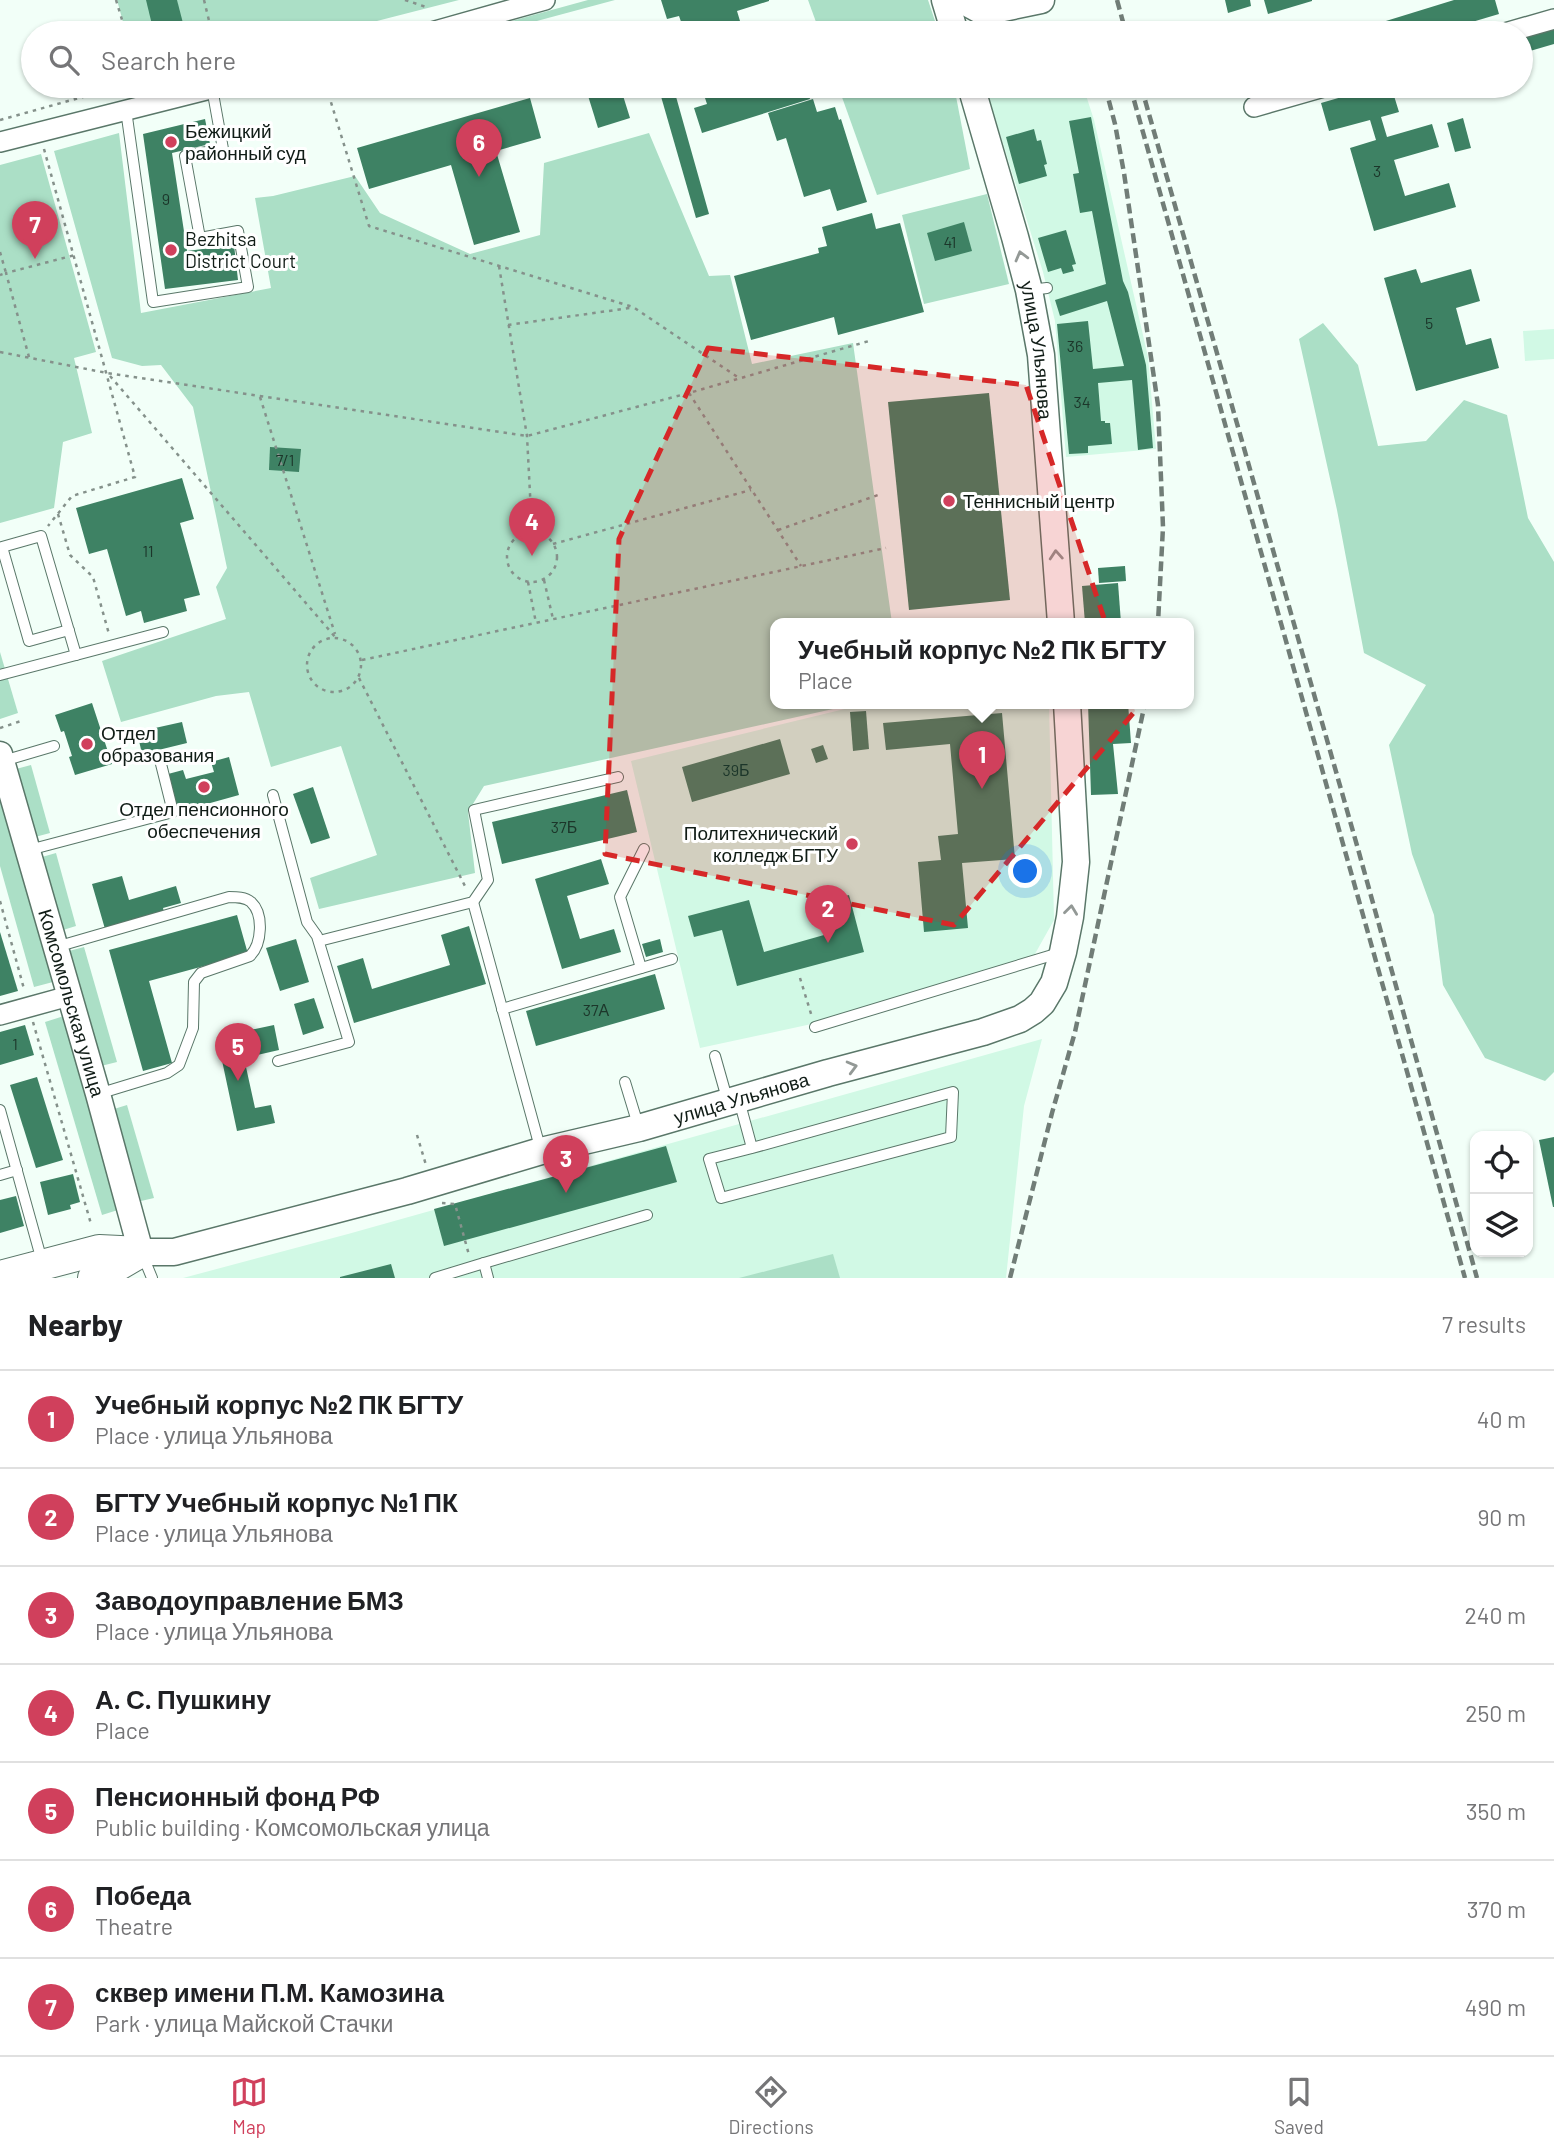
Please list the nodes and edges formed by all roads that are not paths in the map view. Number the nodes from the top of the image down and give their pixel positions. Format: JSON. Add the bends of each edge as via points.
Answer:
{"nodes":[{"id":1,"x":545,"y":0,"type":"edge"},
{"id":2,"x":945,"y":0,"type":"edge"},
{"id":3,"x":1041,"y":0,"type":"edge"},
{"id":4,"x":973,"y":14,"type":"edge"},
{"id":5,"x":1554,"y":19,"type":"edge"},
{"id":6,"x":471,"y":21,"type":"edge"},
{"id":7,"x":951,"y":21,"type":"edge"},
{"id":8,"x":1533,"y":25,"type":"edge"},
{"id":9,"x":173,"y":98,"type":"edge"},
{"id":10,"x":218,"y":98,"type":"edge"},
{"id":11,"x":975,"y":98,"type":"edge"},
{"id":12,"x":1286,"y":98,"type":"edge"},
{"id":13,"x":1254,"y":107,"type":"dead end"},
{"id":14,"x":126,"y":110,"type":"junction"},
{"id":15,"x":0,"y":142,"type":"edge"},
{"id":16,"x":1061,"y":618,"type":"edge"},
{"id":17,"x":69,"y":630,"type":"junction"},
{"id":18,"x":163,"y":632,"type":"dead end"},
{"id":19,"x":76,"y":655,"type":"junction"},
{"id":20,"x":0,"y":675,"type":"edge"},
{"id":21,"x":1067,"y":709,"type":"edge"},
{"id":22,"x":54,"y":746,"type":"dead end"},
{"id":23,"x":159,"y":756,"type":"dead end"},
{"id":24,"x":2,"y":764,"type":"edge"},
{"id":25,"x":618,"y":777,"type":"dead end"},
{"id":26,"x":273,"y":795,"type":"dead end"},
{"id":27,"x":644,"y":849,"type":"dead end"},
{"id":28,"x":28,"y":850,"type":"junction"},
{"id":29,"x":473,"y":902,"type":"junction"},
{"id":30,"x":319,"y":941,"type":"junction"},
{"id":31,"x":56,"y":947,"type":"junction"},
{"id":32,"x":1063,"y":952,"type":"junction"},
{"id":33,"x":672,"y":959,"type":"dead end"},
{"id":34,"x":641,"y":968,"type":"junction"},
{"id":35,"x":69,"y":996,"type":"junction"},
{"id":36,"x":502,"y":1009,"type":"junction"},
{"id":37,"x":0,"y":1015,"type":"edge"},
{"id":38,"x":815,"y":1027,"type":"road end"},
{"id":39,"x":715,"y":1056,"type":"dead end"},
{"id":40,"x":278,"y":1061,"type":"dead end"},
{"id":41,"x":625,"y":1082,"type":"dead end"},
{"id":42,"x":97,"y":1094,"type":"junction"},
{"id":43,"x":733,"y":1101,"type":"junction"},
{"id":44,"x":0,"y":1110,"type":"edge"},
{"id":45,"x":639,"y":1128,"type":"junction"},
{"id":46,"x":751,"y":1148,"type":"junction"},
{"id":47,"x":541,"y":1151,"type":"junction"},
{"id":48,"x":17,"y":1170,"type":"junction"},
{"id":49,"x":0,"y":1175,"type":"edge"},
{"id":50,"x":647,"y":1215,"type":"dead end"},
{"id":51,"x":484,"y":1263,"type":"junction"},
{"id":52,"x":43,"y":1265,"type":"junction"},
{"id":53,"x":146,"y":1265,"type":"edge"},
{"id":54,"x":0,"y":1276,"type":"edge"},
{"id":55,"x":93,"y":1278,"type":"edge"},
{"id":56,"x":435,"y":1278,"type":"edge"},
{"id":57,"x":488,"y":1278,"type":"edge"}],
"edges":[{"from":1,"to":6,"type":"street"},
{"from":2,"to":7,"type":"main road"},
{"from":3,"to":4,"type":"main road"},
{"from":5,"to":8,"type":"street"},
{"from":9,"to":14,"type":"street"},
{"from":10,"to":14,"type":"lane","via":[[223,149],[185,156],[187,170],[200,238],[238,231],[248,287],[153,303]]},
{"from":16,"to":11,"type":"main road","name":"улица Ульянова","one_way":true,"via":[[1038,289]]},
{"from":12,"to":13,"type":"street"},
{"from":14,"to":15,"type":"street"},
{"from":17,"to":17,"type":"lane","via":[[41,536],[2,547],[29,641]]},
{"from":17,"to":19,"type":"lane"},
{"from":18,"to":19,"type":"lane"},
{"from":19,"to":20,"type":"lane"},
{"from":32,"to":21,"type":"main road","name":"улица Ульянова","one_way":true,"via":[[1076,862]]},
{"from":22,"to":24,"type":"lane"},
{"from":23,"to":28,"type":"lane","via":[[173,812]]},
{"from":24,"to":28,"type":"street","name":"Комсомольская улица"},
{"from":25,"to":29,"type":"lane","via":[[474,810],[488,880]]},
{"from":26,"to":30,"type":"lane","via":[[307,922]]},
{"from":27,"to":34,"type":"lane","via":[[620,897]]},
{"from":28,"to":31,"type":"street","name":"Комсомольская улица"},
{"from":29,"to":30,"type":"lane"},
{"from":29,"to":36,"type":"lane"},
{"from":30,"to":40,"type":"lane","via":[[349,1042]]},
{"from":31,"to":35,"type":"street","name":"Комсомольская улица"},
{"from":31,"to":42,"type":"lane","via":[[229,897],[251,902],[260,926],[250,956],[196,976],[193,1028],[179,1065],[167,1073]]},
{"from":32,"to":38,"type":"lane"},
{"from":43,"to":32,"type":"main road","name":"улица Ульянова","one_way":true,"via":[[1020,1019],[1042,1003],[1055,983]]},
{"from":33,"to":34,"type":"lane"},
{"from":34,"to":36,"type":"lane"},
{"from":35,"to":37,"type":"street"},
{"from":35,"to":42,"type":"street","name":"Комсомольская улица"},
{"from":36,"to":47,"type":"lane"},
{"from":39,"to":43,"type":"lane"},
{"from":41,"to":45,"type":"lane"},
{"from":42,"to":53,"type":"street","name":"Комсомольская улица"},
{"from":43,"to":45,"type":"main road","name":"улица Ульянова"},
{"from":43,"to":46,"type":"lane"},
{"from":44,"to":48,"type":"lane"},
{"from":45,"to":47,"type":"main road","name":"улица Ульянова"},
{"from":46,"to":46,"type":"lane","via":[[709,1160],[721,1198],[951,1137],[953,1092]]},
{"from":47,"to":53,"type":"main road","name":"улица Ульянова","via":[[174,1252]]},
{"from":48,"to":49,"type":"lane"},
{"from":48,"to":52,"type":"lane"},
{"from":50,"to":51,"type":"lane"},
{"from":51,"to":56,"type":"lane"},
{"from":51,"to":57,"type":"lane"},
{"from":52,"to":53,"type":"main road","name":"улица Ульянова","via":[[99,1250]]},
{"from":52,"to":54,"type":"main road","name":"улица Ульянова"},
{"from":53,"to":55,"type":"main road","name":"улица Ульянова"}]}
